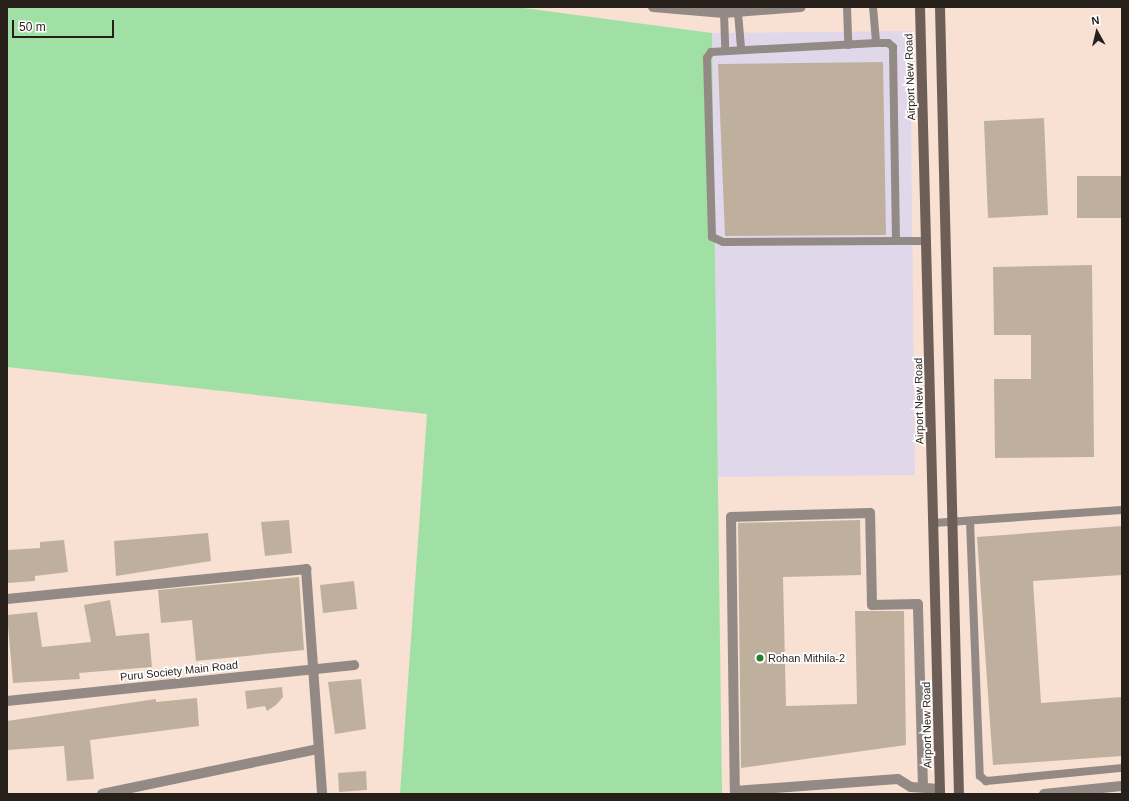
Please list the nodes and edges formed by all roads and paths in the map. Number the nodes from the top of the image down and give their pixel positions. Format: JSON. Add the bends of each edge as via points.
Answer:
{"nodes":[{"id":1,"x":653,"y":7,"type":"edge"},
{"id":2,"x":801,"y":7,"type":"edge"},
{"id":3,"x":846,"y":7,"type":"edge"},
{"id":4,"x":873,"y":7,"type":"edge"},
{"id":5,"x":920,"y":7,"type":"edge"},
{"id":6,"x":940,"y":7,"type":"edge"},
{"id":7,"x":738,"y":13,"type":"junction"},
{"id":8,"x":724,"y":14,"type":"junction"},
{"id":9,"x":876,"y":43,"type":"junction"},
{"id":10,"x":848,"y":45,"type":"junction"},
{"id":11,"x":741,"y":50,"type":"junction"},
{"id":12,"x":725,"y":51,"type":"junction"},
{"id":13,"x":896,"y":241,"type":"junction"},
{"id":14,"x":927,"y":241,"type":"junction"},
{"id":15,"x":1122,"y":510,"type":"edge"},
{"id":16,"x":970,"y":521,"type":"junction"},
{"id":17,"x":952,"y":522,"type":"junction"},
{"id":18,"x":934,"y":523,"type":"junction"},
{"id":19,"x":7,"y":598,"type":"edge"},
{"id":20,"x":354,"y":665,"type":"dead end"},
{"id":21,"x":312,"y":669,"type":"junction"},
{"id":22,"x":7,"y":701,"type":"edge"},
{"id":23,"x":318,"y":749,"type":"junction"},
{"id":24,"x":1122,"y":768,"type":"edge"},
{"id":25,"x":1122,"y":786,"type":"edge"},
{"id":26,"x":923,"y":787,"type":"junction"},
{"id":27,"x":940,"y":791,"type":"edge"},
{"id":28,"x":322,"y":792,"type":"dead end"},
{"id":29,"x":102,"y":794,"type":"edge"},
{"id":30,"x":959,"y":794,"type":"edge"},
{"id":31,"x":1044,"y":794,"type":"edge"}],
"edges":[{"from":1,"to":8,"type":"street"},
{"from":2,"to":7,"type":"street"},
{"from":3,"to":10,"type":"lane"},
{"from":4,"to":9,"type":"lane"},
{"from":5,"to":14,"type":"main road","name":"Airport New Road"},
{"from":6,"to":17,"type":"main road"},
{"from":7,"to":8,"type":"street"},
{"from":7,"to":11,"type":"lane"},
{"from":8,"to":12,"type":"lane"},
{"from":9,"to":10,"type":"lane"},
{"from":9,"to":13,"type":"lane","via":[[888,43],[895,52]]},
{"from":10,"to":11,"type":"lane"},
{"from":11,"to":12,"type":"lane"},
{"from":12,"to":13,"type":"lane","via":[[711,52],[707,58],[712,237],[723,242]]},
{"from":13,"to":14,"type":"lane"},
{"from":14,"to":18,"type":"main road","name":"Airport New Road"},
{"from":15,"to":16,"type":"lane"},
{"from":16,"to":17,"type":"lane"},
{"from":16,"to":24,"type":"lane","via":[[980,776],[986,781]]},
{"from":17,"to":18,"type":"lane"},
{"from":17,"to":30,"type":"main road"},
{"from":18,"to":27,"type":"main road","name":"Airport New Road"},
{"from":19,"to":21,"type":"street","via":[[306,569]]},
{"from":20,"to":21,"type":"street","name":"Puru Society Main Road"},
{"from":21,"to":22,"type":"street","name":"Puru Society Main Road"},
{"from":21,"to":23,"type":"street"},
{"from":23,"to":28,"type":"street"},
{"from":23,"to":29,"type":"street"},
{"from":25,"to":31,"type":"street"},
{"from":26,"to":26,"type":"street","via":[[911,788],[898,779],[735,791],[731,516],[870,513],[872,605],[918,604]]},
{"from":26,"to":27,"type":"street"}]}
